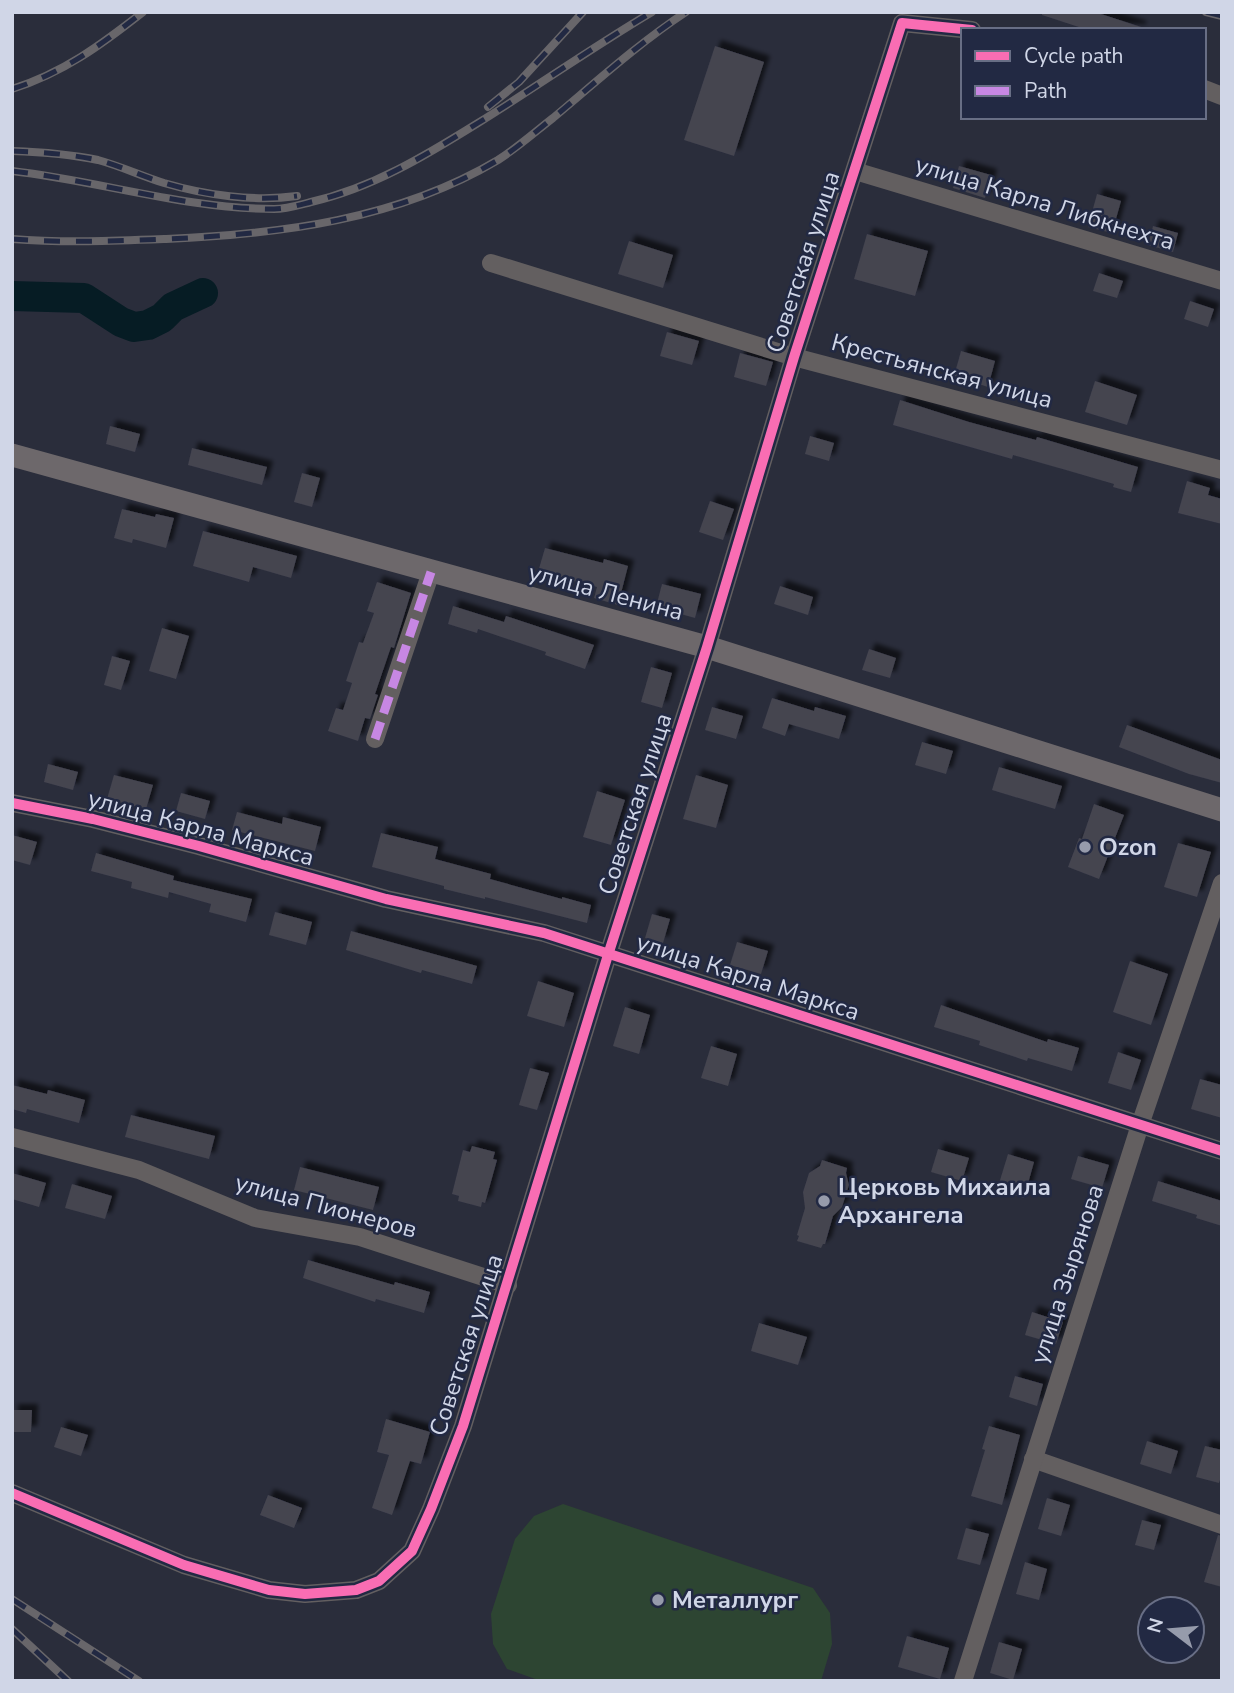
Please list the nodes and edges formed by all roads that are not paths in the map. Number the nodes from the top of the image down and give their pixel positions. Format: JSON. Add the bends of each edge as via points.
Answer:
{"nodes":[{"id":1,"x":961,"y":29,"type":"edge"},
{"id":2,"x":855,"y":171,"type":"junction"},
{"id":3,"x":491,"y":263,"type":"dead end"},
{"id":4,"x":1222,"y":281,"type":"edge"},
{"id":5,"x":794,"y":357,"type":"junction"},
{"id":6,"x":12,"y":455,"type":"edge"},
{"id":7,"x":1222,"y":470,"type":"edge"},
{"id":8,"x":431,"y":572,"type":"junction"},
{"id":9,"x":707,"y":647,"type":"junction"},
{"id":10,"x":375,"y":739,"type":"dead end"},
{"id":11,"x":12,"y":803,"type":"edge"},
{"id":12,"x":1222,"y":810,"type":"edge"},
{"id":13,"x":1222,"y":883,"type":"edge"},
{"id":14,"x":608,"y":955,"type":"junction"},
{"id":15,"x":1140,"y":1125,"type":"junction"},
{"id":16,"x":12,"y":1137,"type":"edge"},
{"id":17,"x":1222,"y":1151,"type":"edge"},
{"id":18,"x":508,"y":1285,"type":"junction"},
{"id":19,"x":1033,"y":1459,"type":"junction"},
{"id":20,"x":12,"y":1493,"type":"edge"},
{"id":21,"x":1222,"y":1525,"type":"edge"},
{"id":22,"x":963,"y":1681,"type":"edge"}],
"edges":[{"from":1,"to":2,"type":"street","name":"Советская улица","via":[[902,23]]},
{"from":2,"to":4,"type":"street","name":"улица Карла Либкнехта"},
{"from":2,"to":5,"type":"street","name":"Советская улица"},
{"from":3,"to":5,"type":"street","name":"Крестьянская улица"},
{"from":5,"to":7,"type":"street","name":"Крестьянская улица"},
{"from":5,"to":9,"type":"street","name":"Советская улица"},
{"from":6,"to":8,"type":"main road","name":"улица Ленина"},
{"from":8,"to":9,"type":"main road","name":"улица Ленина"},
{"from":8,"to":10,"type":"street"},
{"from":9,"to":12,"type":"main road","name":"улица Ленина"},
{"from":9,"to":14,"type":"street","name":"Советская улица"},
{"from":11,"to":14,"type":"street","name":"улица Карла Маркса","via":[[199,846],[386,899],[544,933]]},
{"from":13,"to":15,"type":"street","name":"улица Зырянова"},
{"from":14,"to":15,"type":"street","name":"улица Карла Маркса"},
{"from":14,"to":18,"type":"street","name":"Советская улица"},
{"from":15,"to":17,"type":"street","name":"улица Карла Маркса"},
{"from":15,"to":19,"type":"street","name":"улица Зырянова"},
{"from":16,"to":18,"type":"street","name":"улица Пионеров","via":[[139,1170],[255,1218],[360,1237]]},
{"from":18,"to":20,"type":"street","name":"Советская улица","via":[[463,1426],[422,1532],[412,1551],[379,1581],[335,1593],[269,1590],[184,1565]]},
{"from":19,"to":21,"type":"street"},
{"from":19,"to":22,"type":"street","name":"улица Зырянова"}]}
